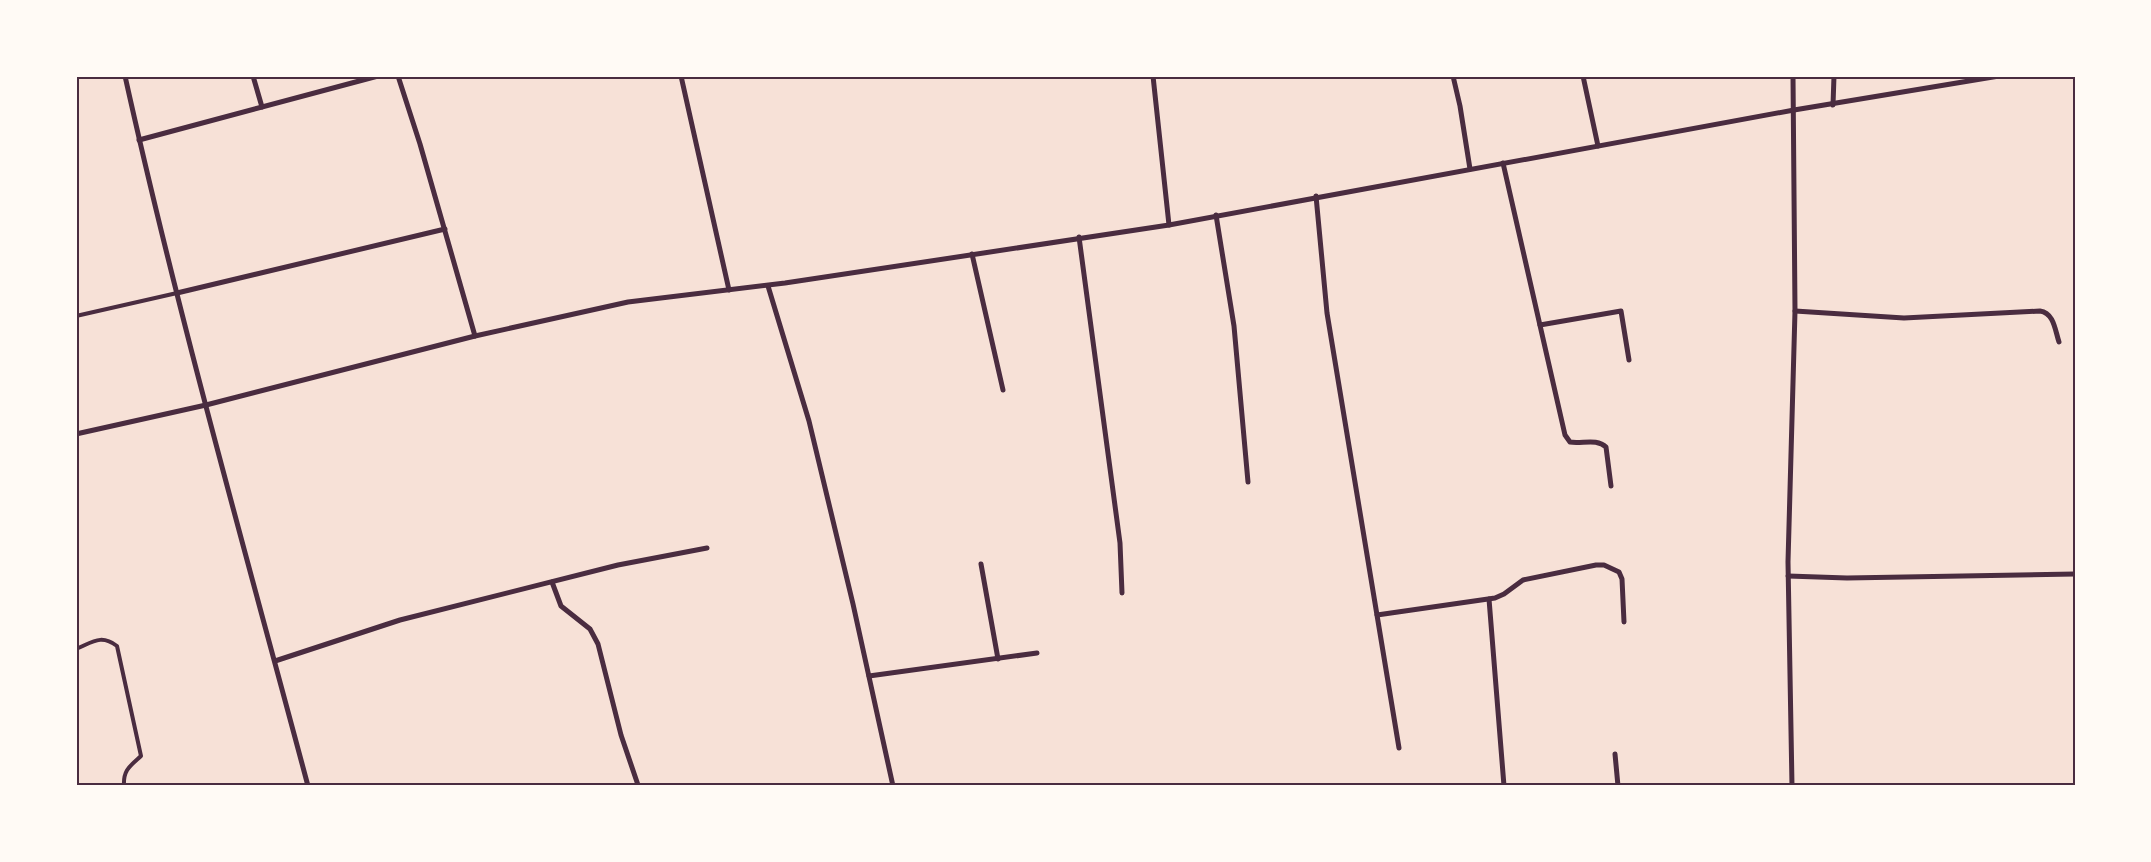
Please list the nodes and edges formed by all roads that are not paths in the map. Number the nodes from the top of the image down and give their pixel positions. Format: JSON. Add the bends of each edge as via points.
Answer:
{"nodes":[{"id":1,"x":125,"y":76,"type":"edge"},
{"id":2,"x":253,"y":76,"type":"edge"},
{"id":3,"x":378,"y":76,"type":"edge"},
{"id":4,"x":398,"y":76,"type":"edge"},
{"id":5,"x":681,"y":76,"type":"edge"},
{"id":6,"x":1153,"y":76,"type":"edge"},
{"id":7,"x":1452,"y":76,"type":"edge"},
{"id":8,"x":1582,"y":76,"type":"edge"},
{"id":9,"x":1793,"y":76,"type":"edge"},
{"id":10,"x":1834,"y":76,"type":"edge"},
{"id":11,"x":1999,"y":76,"type":"edge"},
{"id":12,"x":1833,"y":105,"type":"junction"},
{"id":13,"x":262,"y":107,"type":"junction"},
{"id":14,"x":1794,"y":110,"type":"junction"},
{"id":15,"x":139,"y":140,"type":"junction"},
{"id":16,"x":1598,"y":146,"type":"junction"},
{"id":17,"x":1503,"y":163,"type":"junction"},
{"id":18,"x":1470,"y":169,"type":"junction"},
{"id":19,"x":1316,"y":196,"type":"junction"},
{"id":20,"x":1216,"y":215,"type":"junction"},
{"id":21,"x":1169,"y":225,"type":"junction"},
{"id":22,"x":445,"y":229,"type":"junction"},
{"id":23,"x":1079,"y":237,"type":"junction"},
{"id":24,"x":972,"y":254,"type":"junction"},
{"id":25,"x":768,"y":286,"type":"junction"},
{"id":26,"x":729,"y":290,"type":"junction"},
{"id":27,"x":177,"y":293,"type":"junction"},
{"id":28,"x":1795,"y":311,"type":"junction"},
{"id":29,"x":76,"y":316,"type":"edge"},
{"id":30,"x":1540,"y":324,"type":"junction"},
{"id":31,"x":475,"y":336,"type":"junction"},
{"id":32,"x":2059,"y":342,"type":"dead end"},
{"id":33,"x":1629,"y":360,"type":"dead end"},
{"id":34,"x":1003,"y":390,"type":"dead end"},
{"id":35,"x":206,"y":405,"type":"junction"},
{"id":36,"x":76,"y":434,"type":"edge"},
{"id":37,"x":1248,"y":482,"type":"dead end"},
{"id":38,"x":1612,"y":486,"type":"dead end"},
{"id":39,"x":707,"y":548,"type":"dead end"},
{"id":40,"x":981,"y":564,"type":"dead end"},
{"id":41,"x":2075,"y":574,"type":"edge"},
{"id":42,"x":1788,"y":576,"type":"junction"},
{"id":43,"x":552,"y":582,"type":"junction"},
{"id":44,"x":1122,"y":593,"type":"dead end"},
{"id":45,"x":1489,"y":599,"type":"junction"},
{"id":46,"x":1377,"y":615,"type":"junction"},
{"id":47,"x":1624,"y":622,"type":"dead end"},
{"id":48,"x":76,"y":649,"type":"edge"},
{"id":49,"x":1037,"y":653,"type":"dead end"},
{"id":50,"x":998,"y":659,"type":"junction"},
{"id":51,"x":275,"y":661,"type":"junction"},
{"id":52,"x":868,"y":676,"type":"junction"},
{"id":53,"x":1399,"y":748,"type":"dead end"},
{"id":54,"x":1614,"y":754,"type":"dead end"},
{"id":55,"x":638,"y":785,"type":"edge"},
{"id":56,"x":124,"y":786,"type":"edge"},
{"id":57,"x":308,"y":786,"type":"edge"},
{"id":58,"x":893,"y":786,"type":"edge"},
{"id":59,"x":1504,"y":786,"type":"edge"},
{"id":60,"x":1618,"y":786,"type":"edge"},
{"id":61,"x":1792,"y":786,"type":"edge"}],
"edges":[{"from":1,"to":15,"type":"street"},
{"from":2,"to":13,"type":"street"},
{"from":3,"to":13,"type":"street"},
{"from":4,"to":22,"type":"street"},
{"from":5,"to":26,"type":"street"},
{"from":6,"to":21,"type":"street"},
{"from":7,"to":18,"type":"street"},
{"from":8,"to":16,"type":"street"},
{"from":9,"to":14,"type":"street"},
{"from":10,"to":12,"type":"street"},
{"from":11,"to":12,"type":"street"},
{"from":12,"to":14,"type":"street"},
{"from":13,"to":15,"type":"street"},
{"from":14,"to":16,"type":"street"},
{"from":14,"to":28,"type":"street"},
{"from":15,"to":27,"type":"street"},
{"from":16,"to":17,"type":"street"},
{"from":17,"to":18,"type":"street"},
{"from":17,"to":30,"type":"street"},
{"from":18,"to":19,"type":"street"},
{"from":19,"to":20,"type":"street"},
{"from":19,"to":46,"type":"street","via":[[1327,313]]},
{"from":20,"to":21,"type":"street"},
{"from":20,"to":37,"type":"street","via":[[1234,326]]},
{"from":21,"to":23,"type":"street"},
{"from":22,"to":27,"type":"street"},
{"from":22,"to":31,"type":"street"},
{"from":23,"to":24,"type":"street"},
{"from":23,"to":44,"type":"street","via":[[1120,543]]},
{"from":24,"to":25,"type":"street"},
{"from":24,"to":34,"type":"street"},
{"from":25,"to":26,"type":"street"},
{"from":25,"to":52,"type":"street","via":[[809,421]]},
{"from":26,"to":31,"type":"street","via":[[628,302]]},
{"from":27,"to":29,"type":"lane"},
{"from":27,"to":35,"type":"street"},
{"from":28,"to":32,"type":"street","via":[[1904,318],[2040,311],[2051,316]]},
{"from":28,"to":42,"type":"street"},
{"from":30,"to":33,"type":"street","via":[[1621,311]]},
{"from":30,"to":38,"type":"street","via":[[1565,435],[1570,442],[1597,442],[1606,447]]},
{"from":31,"to":35,"type":"street"},
{"from":35,"to":36,"type":"street"},
{"from":35,"to":51,"type":"street"},
{"from":39,"to":43,"type":"street"},
{"from":40,"to":50,"type":"street"},
{"from":41,"to":42,"type":"street"},
{"from":42,"to":61,"type":"street"},
{"from":43,"to":51,"type":"street","via":[[400,620]]},
{"from":43,"to":55,"type":"street","via":[[561,606],[590,629],[598,644],[621,735]]},
{"from":45,"to":46,"type":"street"},
{"from":45,"to":47,"type":"street","via":[[1536,576],[1604,565],[1619,572],[1622,579]]},
{"from":45,"to":59,"type":"street"},
{"from":46,"to":53,"type":"street"},
{"from":48,"to":56,"type":"lane","via":[[102,638],[117,646],[141,756],[126,769]]},
{"from":49,"to":50,"type":"street"},
{"from":50,"to":52,"type":"street"},
{"from":51,"to":57,"type":"street"},
{"from":52,"to":58,"type":"street"},
{"from":54,"to":60,"type":"street"}]}
